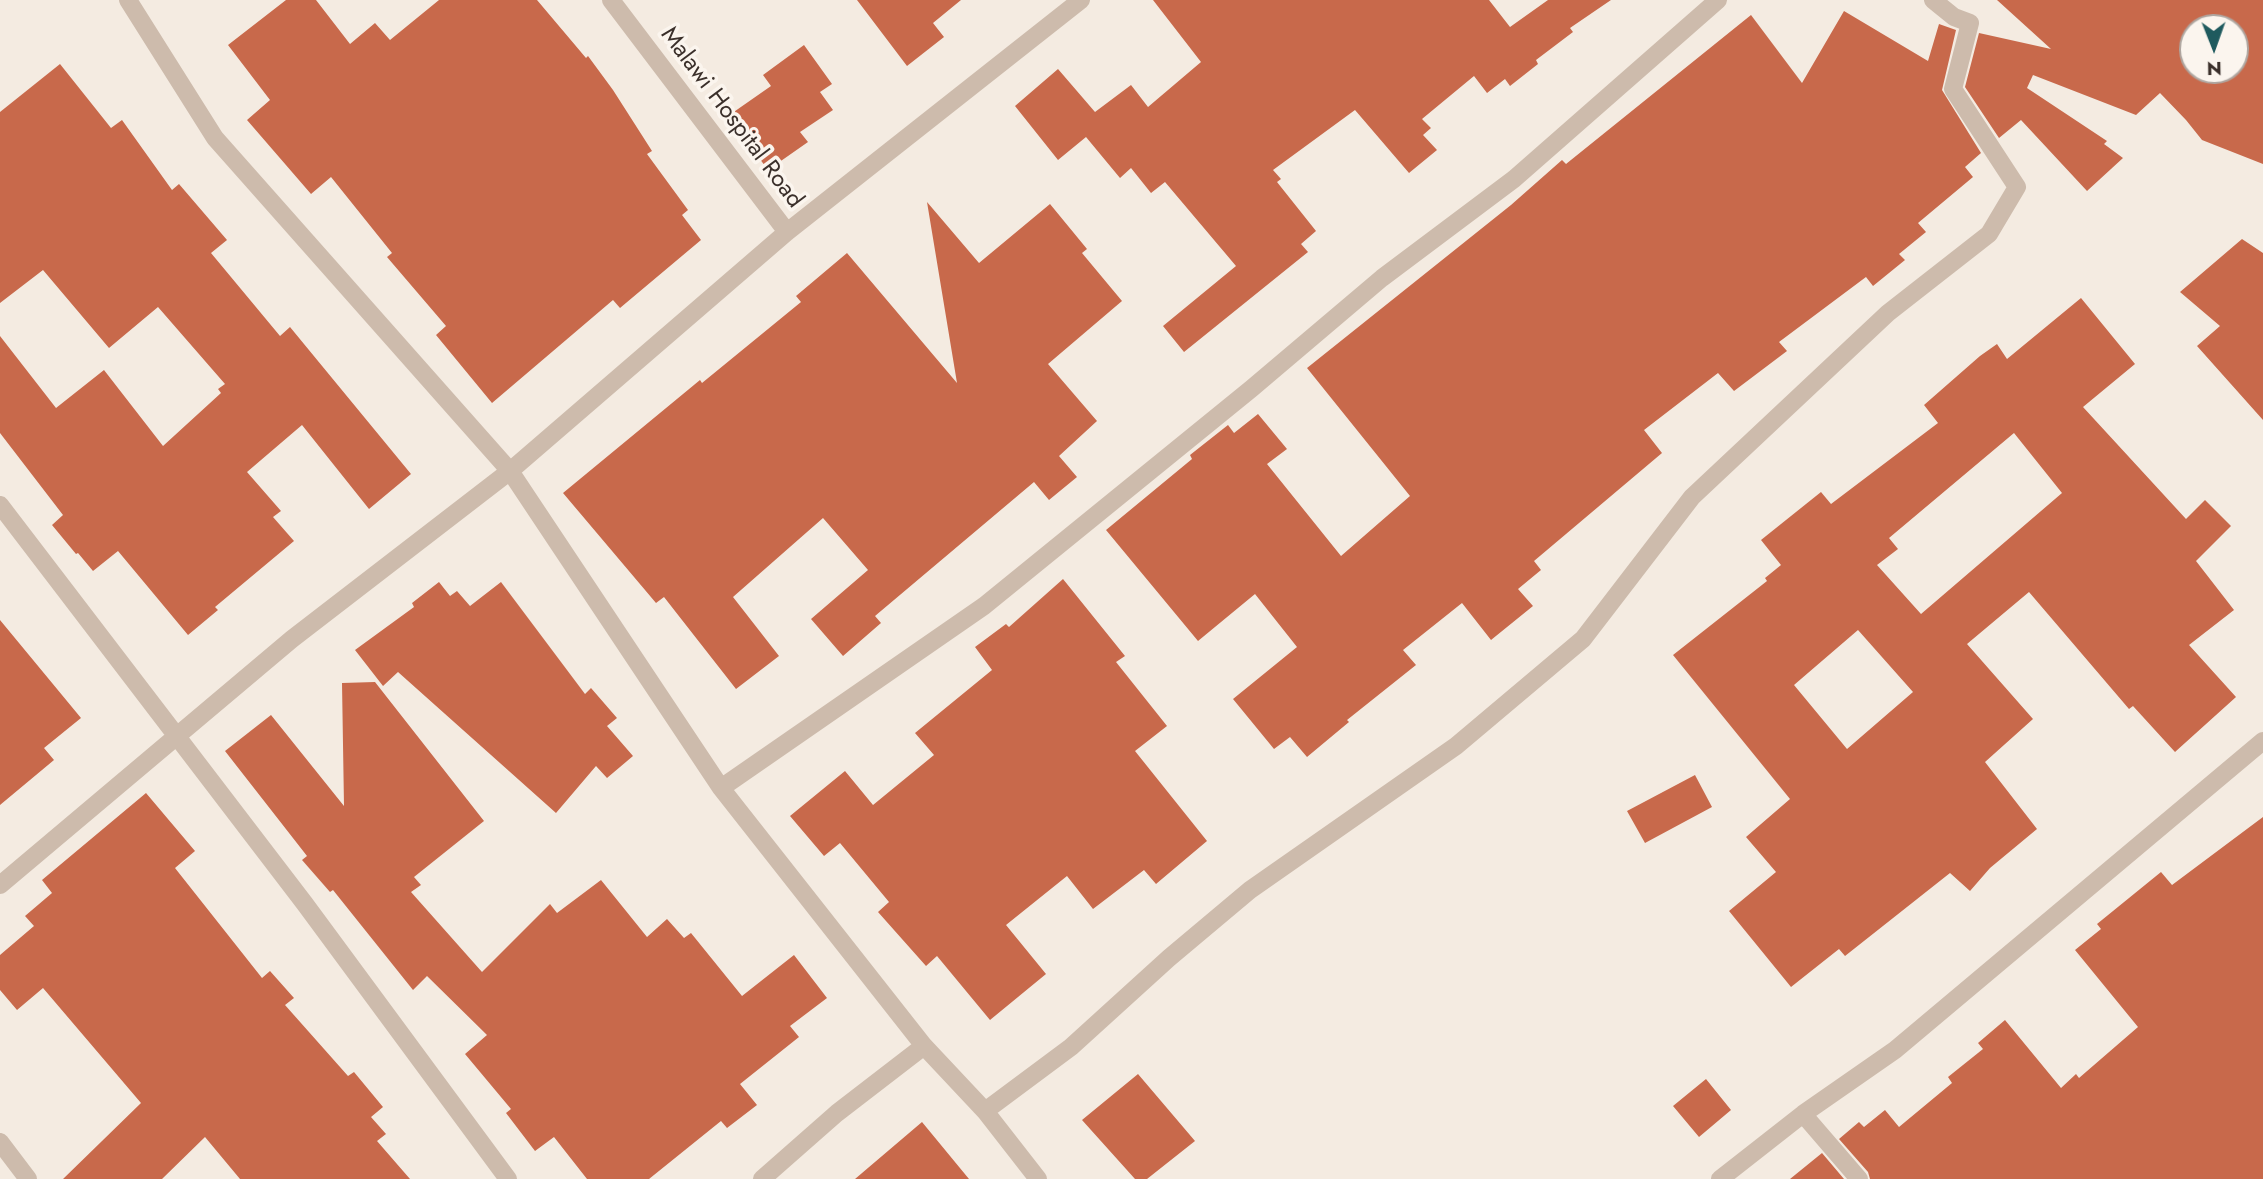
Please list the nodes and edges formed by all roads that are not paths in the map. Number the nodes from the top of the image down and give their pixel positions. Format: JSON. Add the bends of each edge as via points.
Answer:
{"nodes":[{"id":1,"x":128,"y":0,"type":"edge"},
{"id":2,"x":611,"y":0,"type":"edge"},
{"id":3,"x":1081,"y":0,"type":"edge"},
{"id":4,"x":1718,"y":0,"type":"edge"},
{"id":5,"x":1933,"y":0,"type":"edge"},
{"id":6,"x":787,"y":232,"type":"junction"},
{"id":7,"x":510,"y":471,"type":"junction"},
{"id":8,"x":0,"y":505,"type":"edge"},
{"id":9,"x":178,"y":737,"type":"junction"},
{"id":10,"x":2263,"y":741,"type":"edge"},
{"id":11,"x":721,"y":788,"type":"junction"},
{"id":12,"x":0,"y":885,"type":"edge"},
{"id":13,"x":924,"y":1046,"type":"junction"},
{"id":14,"x":985,"y":1111,"type":"junction"},
{"id":15,"x":1803,"y":1114,"type":"junction"},
{"id":16,"x":0,"y":1142,"type":"edge"},
{"id":17,"x":28,"y":1179,"type":"edge"},
{"id":18,"x":508,"y":1179,"type":"edge"},
{"id":19,"x":762,"y":1179,"type":"edge"},
{"id":20,"x":1038,"y":1179,"type":"edge"},
{"id":21,"x":1720,"y":1179,"type":"edge"},
{"id":22,"x":1859,"y":1179,"type":"edge"}],
"edges":[{"from":1,"to":7,"type":"street","via":[[215,138]]},
{"from":2,"to":6,"type":"street","name":"Malawi Hospital Road"},
{"from":3,"to":6,"type":"street"},
{"from":4,"to":11,"type":"street","via":[[1514,178],[1382,278],[984,606]]},
{"from":5,"to":14,"type":"street","via":[[1970,23],[1953,89],[2017,187],[1989,234],[1888,313],[1692,497],[1583,639],[1456,746],[1250,890],[1071,1047]]},
{"from":6,"to":7,"type":"street"},
{"from":7,"to":9,"type":"street","via":[[292,639]]},
{"from":7,"to":11,"type":"street"},
{"from":8,"to":9,"type":"street"},
{"from":9,"to":12,"type":"street"},
{"from":9,"to":18,"type":"street"},
{"from":10,"to":15,"type":"street","via":[[1895,1049]]},
{"from":11,"to":13,"type":"street"},
{"from":13,"to":14,"type":"street"},
{"from":13,"to":19,"type":"street"},
{"from":14,"to":20,"type":"street"},
{"from":15,"to":21,"type":"street"},
{"from":15,"to":22,"type":"street"},
{"from":16,"to":17,"type":"street"}]}
